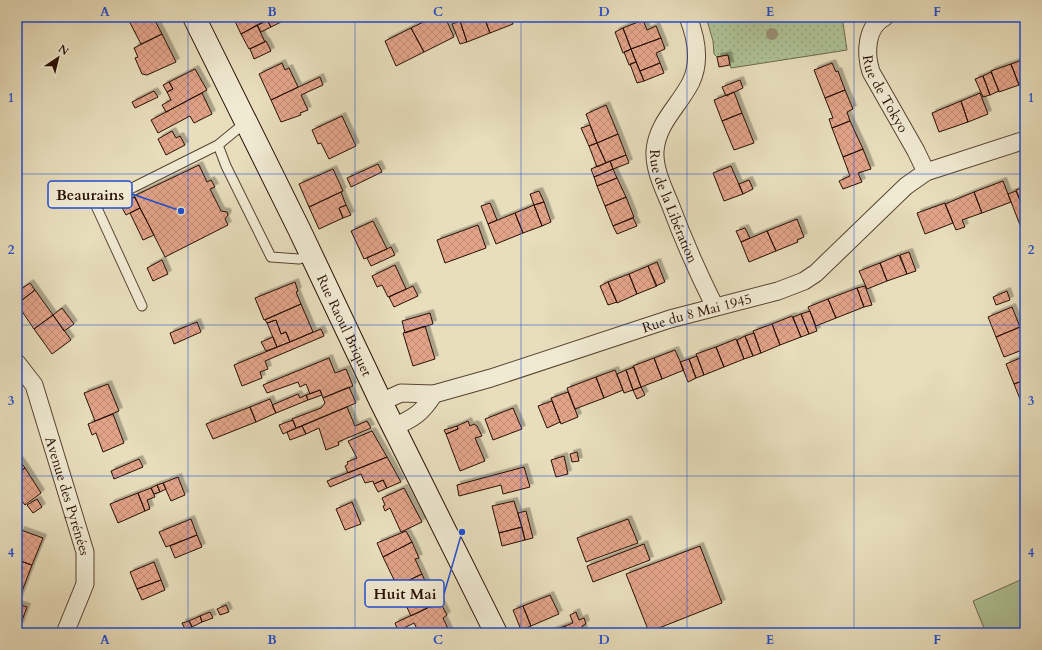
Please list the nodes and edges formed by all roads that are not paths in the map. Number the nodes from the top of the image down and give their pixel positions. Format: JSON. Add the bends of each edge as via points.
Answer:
{"nodes":[{"id":1,"x":194,"y":17,"type":"edge"},
{"id":2,"x":688,"y":17,"type":"edge"},
{"id":3,"x":885,"y":17,"type":"edge"},
{"id":4,"x":246,"y":122,"type":"junction"},
{"id":5,"x":1025,"y":140,"type":"edge"},
{"id":6,"x":218,"y":146,"type":"junction"},
{"id":7,"x":926,"y":172,"type":"junction"},
{"id":8,"x":311,"y":255,"type":"junction"},
{"id":9,"x":142,"y":306,"type":"dead end"},
{"id":10,"x":715,"y":307,"type":"junction"},
{"id":11,"x":17,"y":363,"type":"edge"},
{"id":12,"x":434,"y":394,"type":"junction"},
{"id":13,"x":380,"y":402,"type":"junction"},
{"id":14,"x":394,"y":427,"type":"junction"},
{"id":15,"x":65,"y":633,"type":"edge"},
{"id":16,"x":496,"y":633,"type":"edge"}],
"edges":[{"from":1,"to":4,"type":"main road","name":"Rue Raoul Briquet"},
{"from":2,"to":10,"type":"street","name":"Rue de la Libération","via":[[695,34],[697,56],[692,81],[656,138],[655,153],[659,176],[672,211]]},
{"from":3,"to":7,"type":"street","name":"Rue de Tokyo","via":[[878,21],[869,38],[867,58],[871,72]]},
{"from":4,"to":6,"type":"lane"},
{"from":4,"to":8,"type":"main road","name":"Rue Raoul Briquet"},
{"from":5,"to":7,"type":"street","name":"Rue du 8 Mai 1945"},
{"from":6,"to":8,"type":"lane","via":[[271,256],[299,259]]},
{"from":6,"to":9,"type":"lane","via":[[96,206]]},
{"from":7,"to":10,"type":"street","name":"Rue du 8 Mai 1945","via":[[906,186],[816,273],[804,281],[778,291]]},
{"from":8,"to":13,"type":"main road","name":"Rue Raoul Briquet"},
{"from":10,"to":12,"type":"street","name":"Rue du 8 Mai 1945","via":[[663,321],[491,378]]},
{"from":11,"to":15,"type":"street","name":"Avenue des Pyrénées","via":[[34,384],[85,552],[85,584]]},
{"from":12,"to":13,"type":"street","name":"Rue du 8 Mai 1945","via":[[401,393]]},
{"from":12,"to":14,"type":"street","via":[[426,408],[414,418]]},
{"from":13,"to":14,"type":"main road","name":"Rue Raoul Briquet"},
{"from":14,"to":16,"type":"main road","name":"Rue Raoul Briquet"}]}
